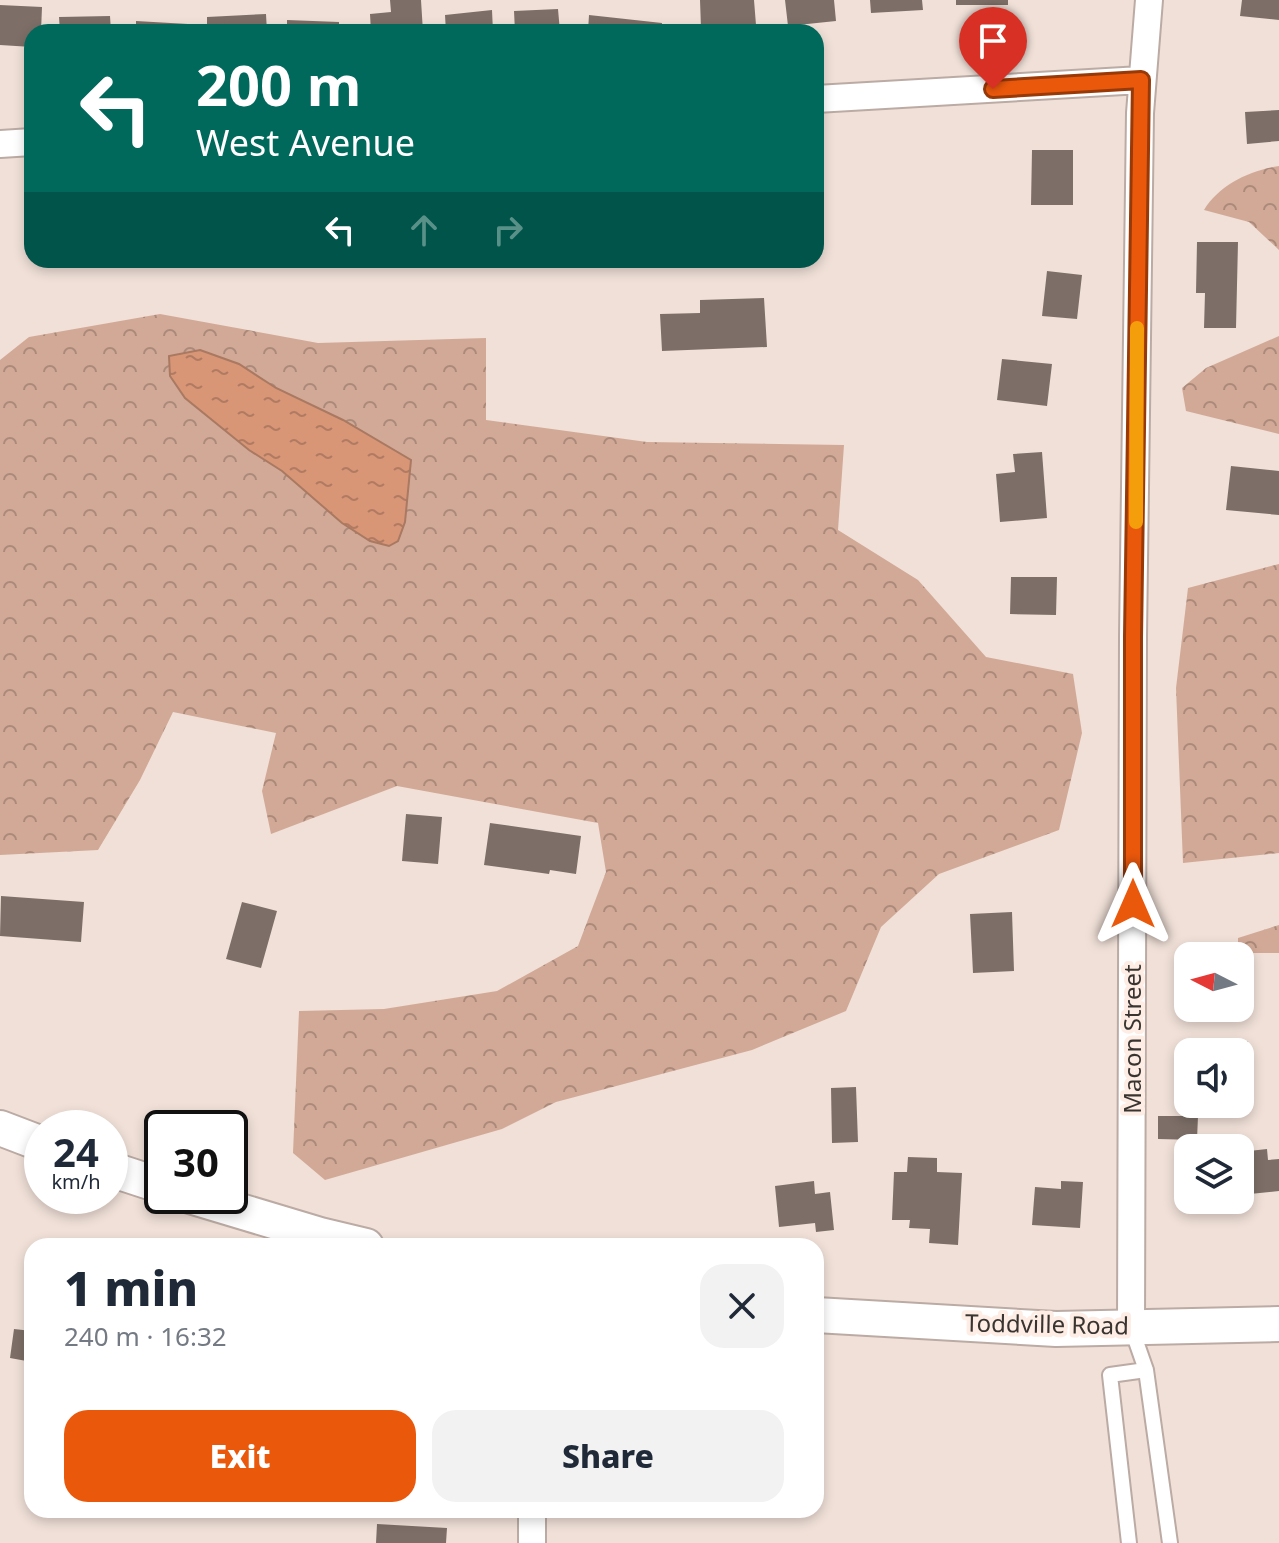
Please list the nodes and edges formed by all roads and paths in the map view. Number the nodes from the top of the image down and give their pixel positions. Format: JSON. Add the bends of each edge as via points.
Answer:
{"nodes":[{"id":1,"x":1149,"y":0,"type":"edge"},
{"id":2,"x":1141,"y":80,"type":"junction"},
{"id":3,"x":824,"y":99,"type":"edge"},
{"id":4,"x":24,"y":142,"type":"edge"},
{"id":5,"x":0,"y":144,"type":"edge"},
{"id":6,"x":0,"y":1128,"type":"edge"},
{"id":7,"x":24,"y":1137,"type":"edge"},
{"id":8,"x":248,"y":1213,"type":"edge"},
{"id":9,"x":333,"y":1238,"type":"edge"},
{"id":10,"x":824,"y":1315,"type":"edge"},
{"id":11,"x":1279,"y":1324,"type":"edge"},
{"id":12,"x":1131,"y":1327,"type":"junction"},
{"id":13,"x":1146,"y":1370,"type":"junction"},
{"id":14,"x":532,"y":1518,"type":"edge"},
{"id":15,"x":532,"y":1543,"type":"edge"},
{"id":16,"x":1129,"y":1543,"type":"edge"},
{"id":17,"x":1170,"y":1543,"type":"edge"}],
"edges":[{"from":1,"to":2,"type":"street","name":"Macon Street"},
{"from":2,"to":3,"type":"street"},
{"from":2,"to":12,"type":"street","name":"Macon Street"},
{"from":4,"to":5,"type":"street"},
{"from":6,"to":7,"type":"street"},
{"from":8,"to":9,"type":"street"},
{"from":10,"to":12,"type":"street","name":"Toddville Road","via":[[1056,1329]]},
{"from":11,"to":12,"type":"street","name":"Toddville Road"},
{"from":12,"to":13,"type":"lane"},
{"from":13,"to":16,"type":"lane","via":[[1110,1375]]},
{"from":13,"to":17,"type":"lane"},
{"from":14,"to":15,"type":"street"}]}
